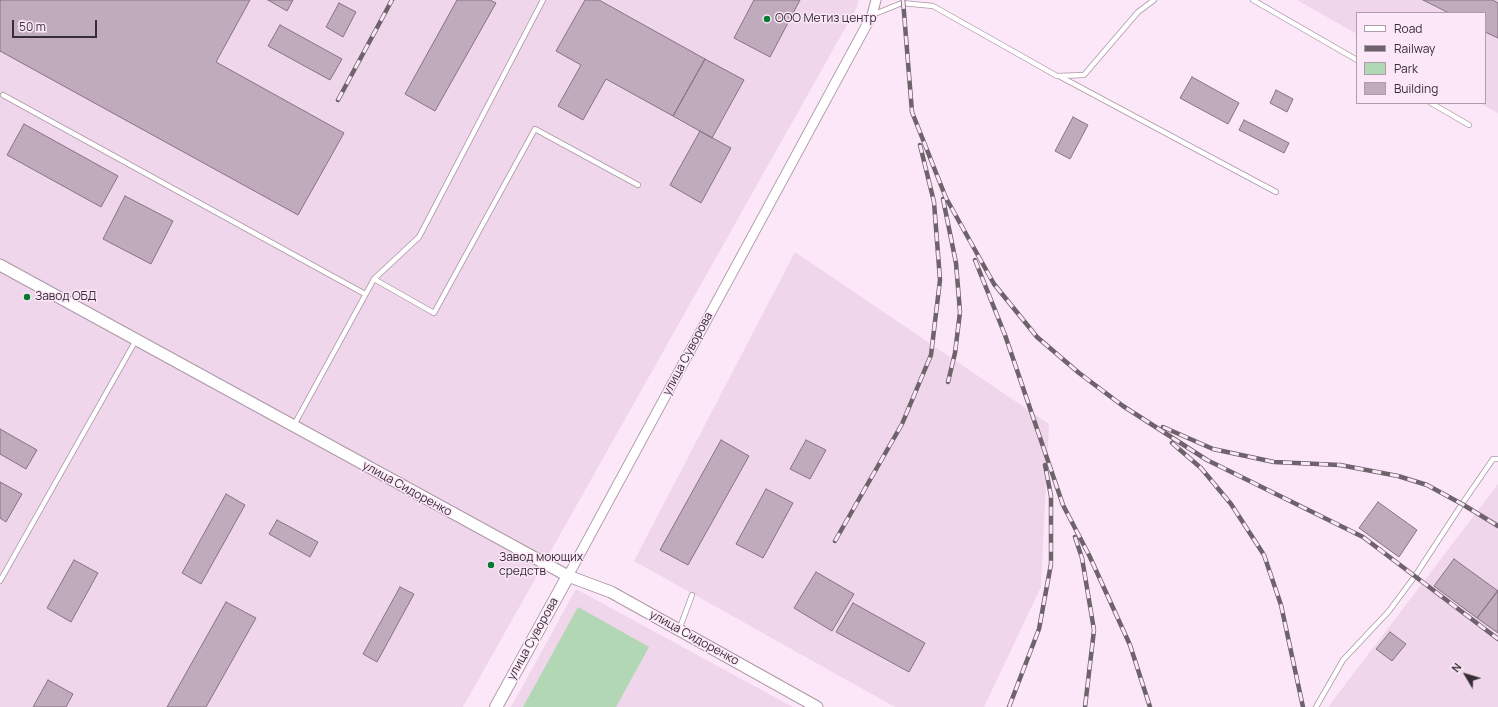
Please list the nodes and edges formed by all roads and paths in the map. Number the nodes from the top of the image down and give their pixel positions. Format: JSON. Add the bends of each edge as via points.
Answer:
{"nodes":[{"id":1,"x":543,"y":0,"type":"edge"},
{"id":2,"x":876,"y":0,"type":"edge"},
{"id":3,"x":1154,"y":0,"type":"edge"},
{"id":4,"x":1253,"y":0,"type":"edge"},
{"id":5,"x":872,"y":15,"type":"junction"},
{"id":6,"x":1356,"y":59,"type":"edge"},
{"id":7,"x":1057,"y":76,"type":"junction"},
{"id":8,"x":2,"y":95,"type":"dead end"},
{"id":9,"x":1433,"y":104,"type":"edge"},
{"id":10,"x":1469,"y":125,"type":"dead end"},
{"id":11,"x":638,"y":185,"type":"dead end"},
{"id":12,"x":1276,"y":192,"type":"dead end"},
{"id":13,"x":0,"y":265,"type":"edge"},
{"id":14,"x":374,"y":279,"type":"junction"},
{"id":15,"x":365,"y":294,"type":"junction"},
{"id":16,"x":136,"y":340,"type":"junction"},
{"id":17,"x":293,"y":426,"type":"junction"},
{"id":18,"x":1498,"y":459,"type":"edge"},
{"id":19,"x":568,"y":576,"type":"junction"},
{"id":20,"x":0,"y":581,"type":"edge"},
{"id":21,"x":692,"y":595,"type":"dead end"},
{"id":22,"x":679,"y":630,"type":"junction"},
{"id":23,"x":496,"y":707,"type":"edge"},
{"id":24,"x":817,"y":707,"type":"edge"},
{"id":25,"x":1316,"y":707,"type":"edge"}],
"edges":[{"from":1,"to":14,"type":"lane","via":[[419,237]]},
{"from":2,"to":5,"type":"street","name":"улица Суворова"},
{"from":3,"to":7,"type":"lane","via":[[1138,12],[1084,75]]},
{"from":4,"to":6,"type":"lane"},
{"from":5,"to":7,"type":"lane","via":[[902,3],[933,6]]},
{"from":5,"to":19,"type":"street","name":"улица Суворова"},
{"from":7,"to":12,"type":"lane"},
{"from":8,"to":15,"type":"lane"},
{"from":9,"to":10,"type":"lane"},
{"from":11,"to":14,"type":"lane","via":[[535,129],[434,313]]},
{"from":13,"to":16,"type":"street","name":"улица Сидоренко"},
{"from":14,"to":15,"type":"lane"},
{"from":15,"to":17,"type":"lane"},
{"from":16,"to":17,"type":"street","name":"улица Сидоренко"},
{"from":16,"to":20,"type":"lane"},
{"from":17,"to":19,"type":"street","name":"улица Сидоренко"},
{"from":18,"to":25,"type":"lane","via":[[1493,459],[1389,611],[1343,660]]},
{"from":19,"to":22,"type":"street","name":"улица Сидоренко","via":[[611,592]]},
{"from":19,"to":23,"type":"main road","name":"улица Суворова"},
{"from":21,"to":22,"type":"lane"},
{"from":22,"to":24,"type":"street","name":"улица Сидоренко"}]}
